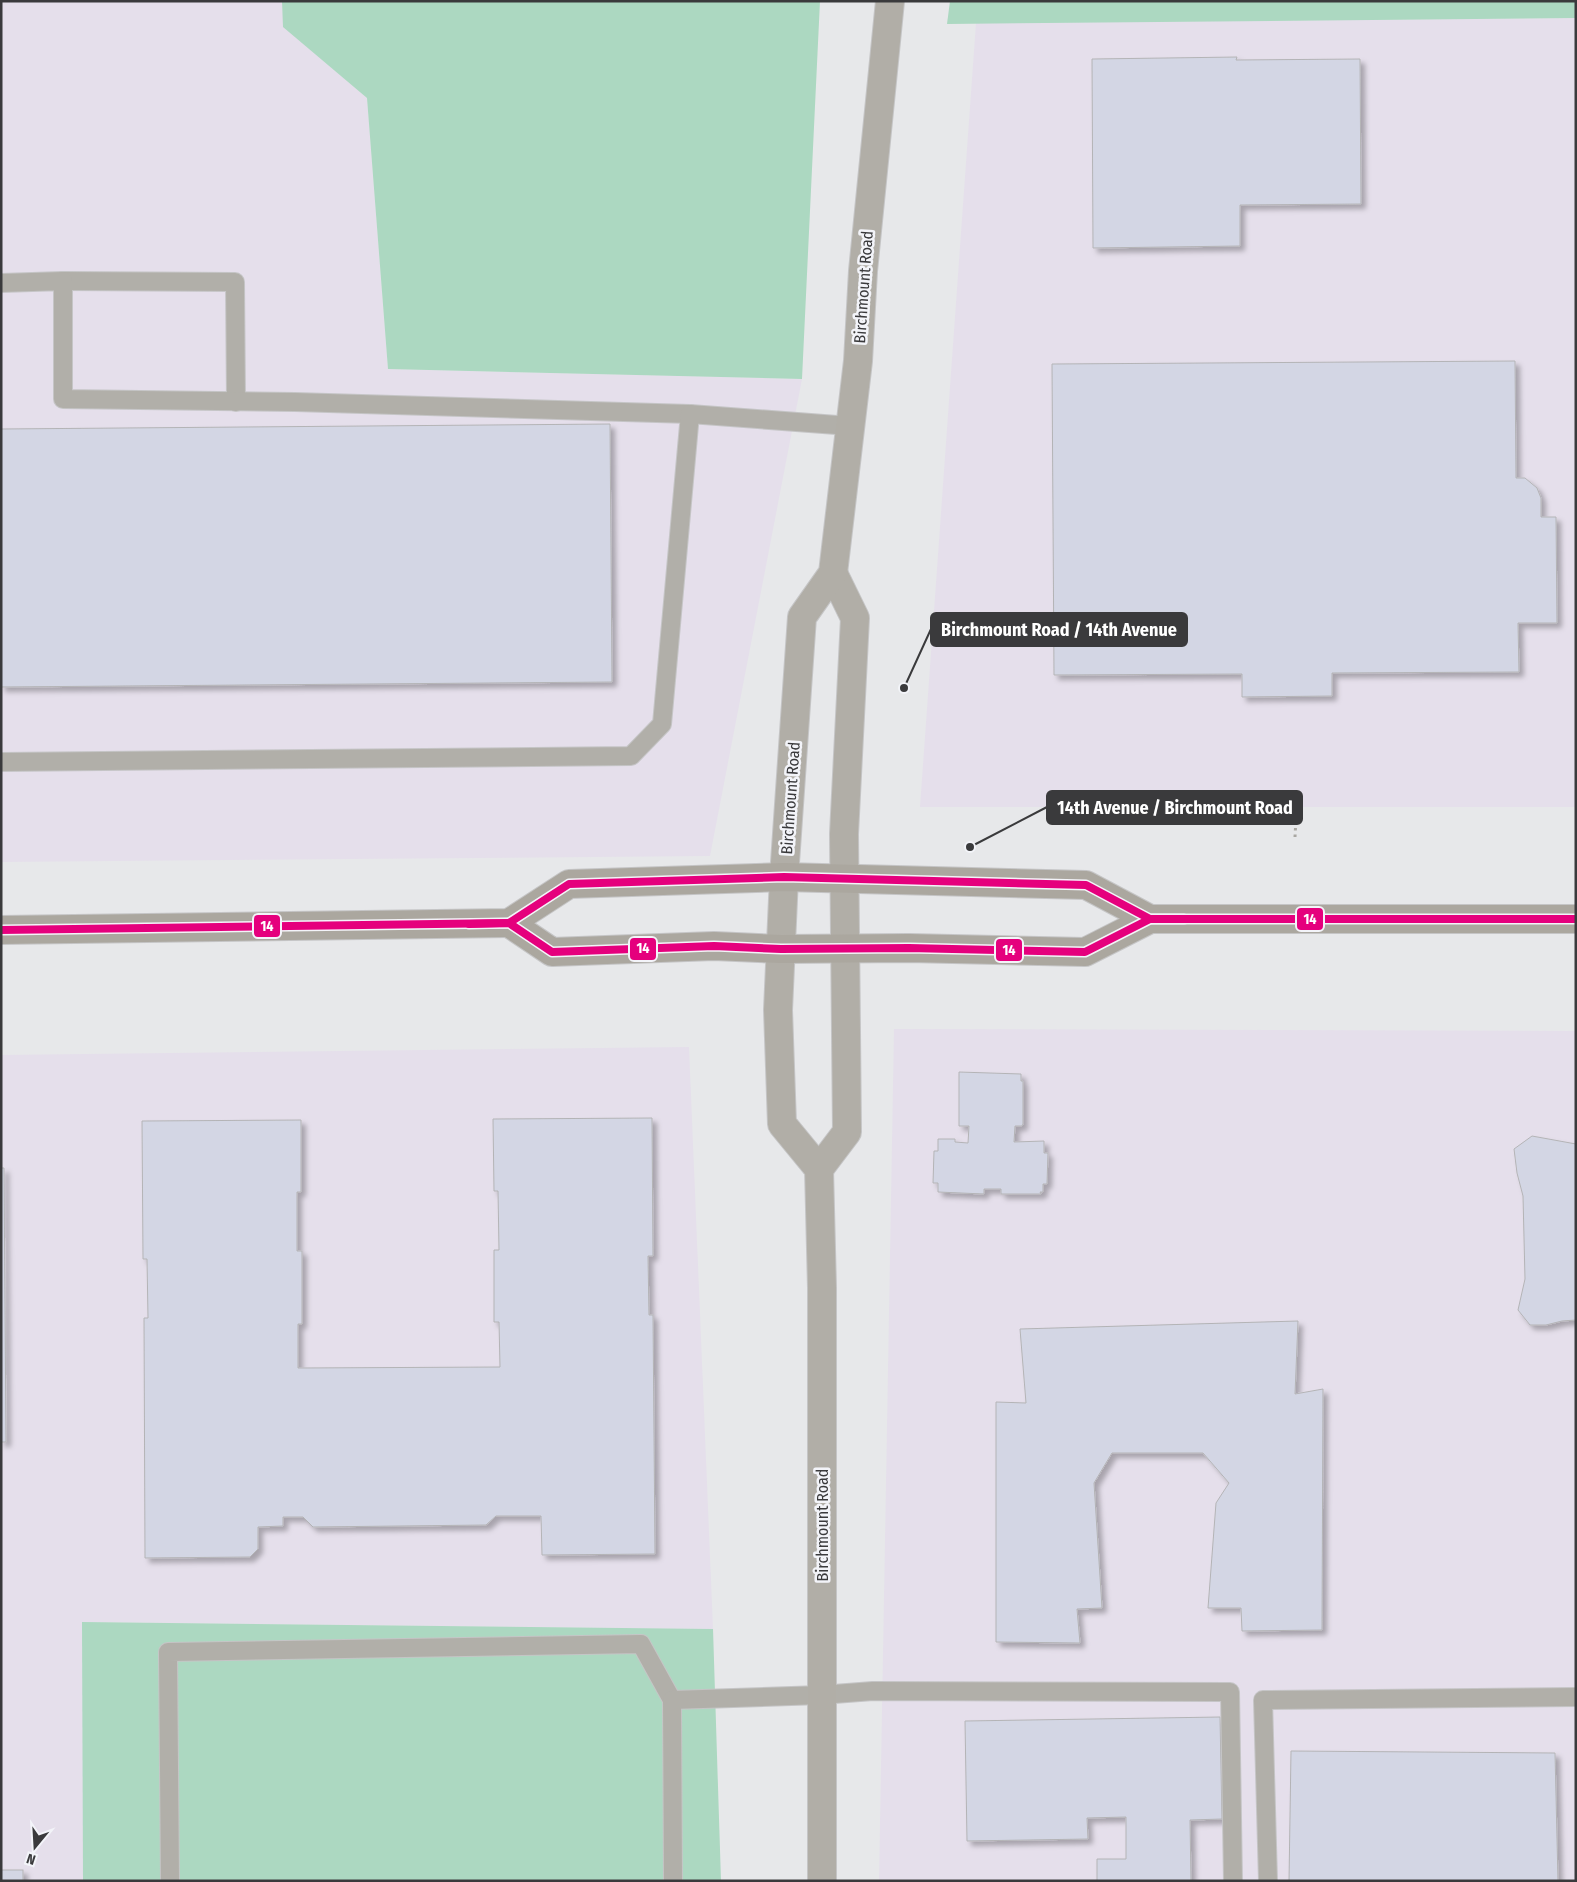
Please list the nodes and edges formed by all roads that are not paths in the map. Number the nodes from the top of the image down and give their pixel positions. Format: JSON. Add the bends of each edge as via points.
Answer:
{"nodes":[{"id":1,"x":890,"y":1,"type":"edge"},
{"id":2,"x":63,"y":281,"type":"junction"},
{"id":3,"x":1,"y":282,"type":"edge"},
{"id":4,"x":236,"y":402,"type":"junction"},
{"id":5,"x":690,"y":414,"type":"junction"},
{"id":6,"x":850,"y":426,"type":"junction"},
{"id":7,"x":833,"y":573,"type":"junction"},
{"id":8,"x":1,"y":762,"type":"edge"},
{"id":9,"x":784,"y":877,"type":"junction"},
{"id":10,"x":845,"y":878,"type":"junction"},
{"id":11,"x":1576,"y":918,"type":"edge"},
{"id":12,"x":1150,"y":919,"type":"junction"},
{"id":13,"x":509,"y":923,"type":"junction"},
{"id":14,"x":1,"y":930,"type":"edge"},
{"id":15,"x":845,"y":948,"type":"junction"},
{"id":16,"x":781,"y":949,"type":"junction"},
{"id":17,"x":819,"y":1169,"type":"junction"},
{"id":18,"x":821,"y":1696,"type":"junction"},
{"id":19,"x":1576,"y":1696,"type":"edge"},
{"id":20,"x":672,"y":1700,"type":"junction"},
{"id":21,"x":170,"y":1881,"type":"edge"},
{"id":22,"x":672,"y":1881,"type":"edge"},
{"id":23,"x":822,"y":1881,"type":"edge"},
{"id":24,"x":1233,"y":1881,"type":"edge"},
{"id":25,"x":1268,"y":1881,"type":"edge"}],
"edges":[{"from":1,"to":6,"type":"main road","name":"Birchmount Road"},
{"from":2,"to":3,"type":"lane"},
{"from":2,"to":4,"type":"lane","via":[[64,399]]},
{"from":2,"to":4,"type":"lane","via":[[235,282]]},
{"from":4,"to":5,"type":"lane"},
{"from":5,"to":6,"type":"lane"},
{"from":5,"to":8,"type":"lane","via":[[662,724],[632,756]]},
{"from":6,"to":7,"type":"main road","name":"Birchmount Road"},
{"from":7,"to":9,"type":"main road","name":"Birchmount Road","via":[[802,617]]},
{"from":7,"to":10,"type":"main road","via":[[855,618],[844,834]]},
{"from":9,"to":10,"type":"main road"},
{"from":9,"to":13,"type":"main road","via":[[569,884]]},
{"from":9,"to":16,"type":"main road","name":"Birchmount Road"},
{"from":10,"to":12,"type":"main road","via":[[1086,886]]},
{"from":10,"to":15,"type":"main road"},
{"from":11,"to":12,"type":"main road"},
{"from":12,"to":15,"type":"main road","via":[[1085,952]]},
{"from":13,"to":14,"type":"main road"},
{"from":13,"to":16,"type":"main road","via":[[552,952],[714,946]]},
{"from":15,"to":16,"type":"main road"},
{"from":15,"to":17,"type":"main road","via":[[847,1132]]},
{"from":16,"to":17,"type":"main road","name":"Birchmount Road","via":[[778,1010],[782,1124]]},
{"from":17,"to":18,"type":"main road","name":"Birchmount Road","via":[[822,1288]]},
{"from":18,"to":20,"type":"lane"},
{"from":18,"to":23,"type":"main road","name":"Birchmount Road"},
{"from":18,"to":24,"type":"lane","via":[[873,1691],[1230,1692]]},
{"from":19,"to":25,"type":"lane","via":[[1263,1700]]},
{"from":20,"to":21,"type":"lane","via":[[641,1644],[168,1652]]},
{"from":20,"to":22,"type":"lane"}]}
